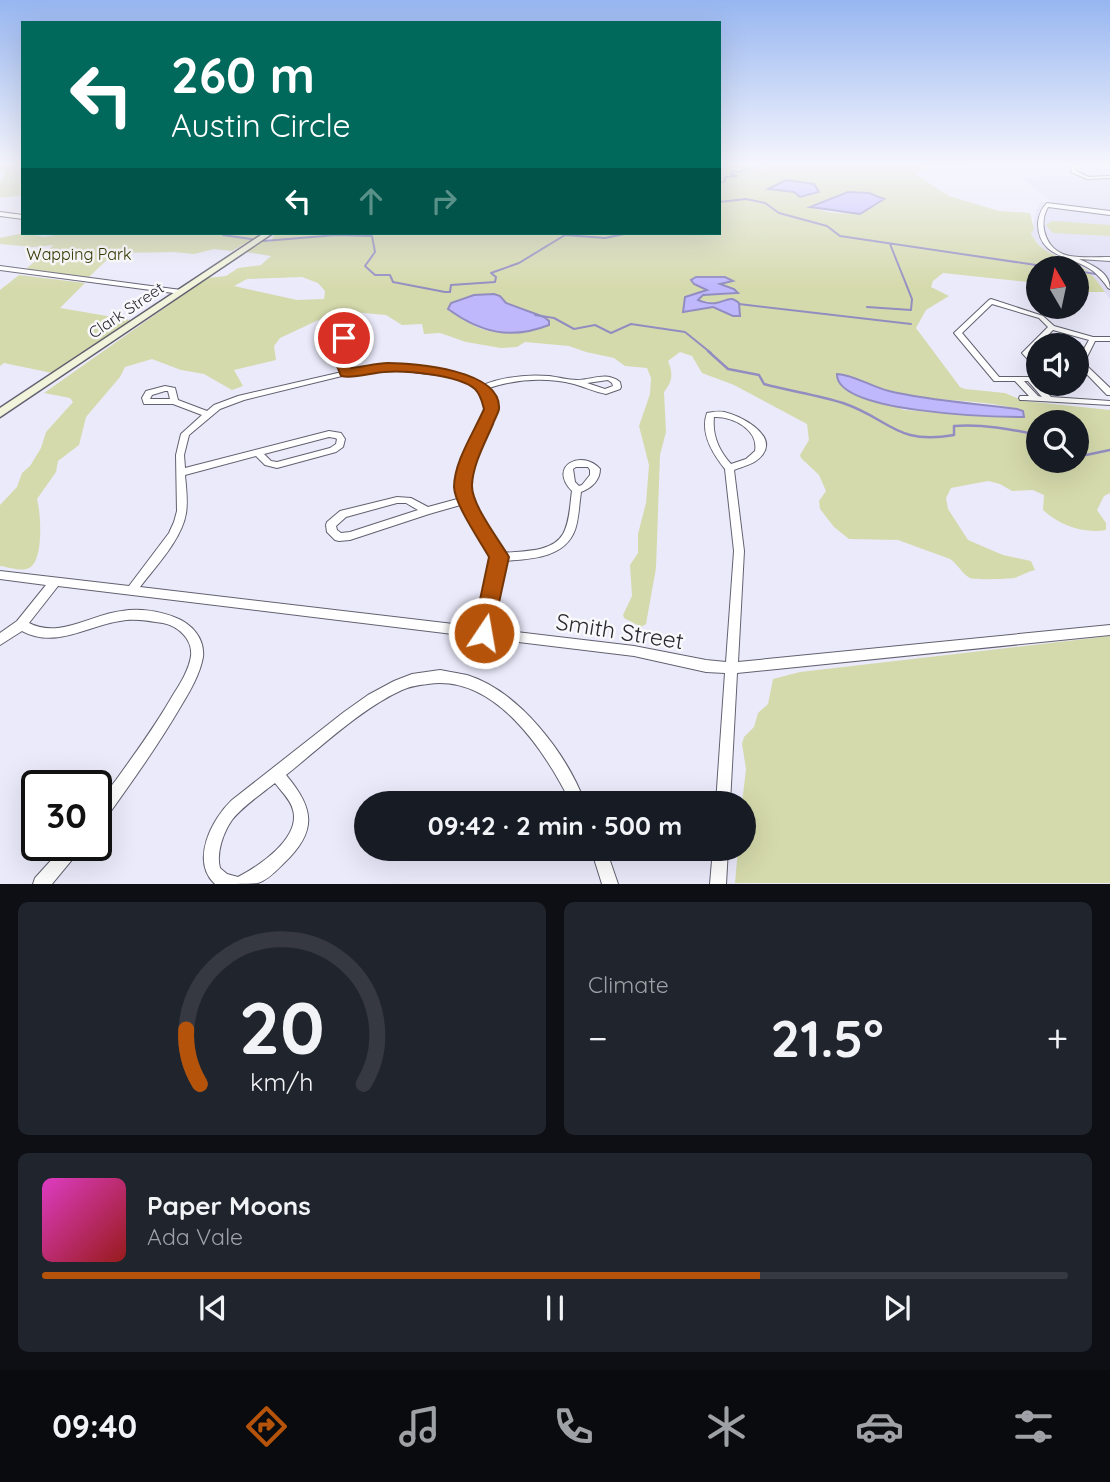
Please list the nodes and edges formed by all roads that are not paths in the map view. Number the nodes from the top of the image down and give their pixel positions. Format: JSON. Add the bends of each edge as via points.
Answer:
{"nodes":[{"id":1,"x":1047,"y":205,"type":"edge"},
{"id":2,"x":1049,"y":205,"type":"edge"},
{"id":3,"x":1110,"y":212,"type":"edge"},
{"id":4,"x":0,"y":214,"type":"edge"},
{"id":5,"x":21,"y":217,"type":"edge"},
{"id":6,"x":266,"y":235,"type":"edge"},
{"id":7,"x":257,"y":241,"type":"joint"},
{"id":8,"x":1064,"y":256,"type":"edge"},
{"id":9,"x":1089,"y":258,"type":"edge"},
{"id":10,"x":1110,"y":259,"type":"edge"},
{"id":11,"x":0,"y":268,"type":"edge"},
{"id":12,"x":1089,"y":268,"type":"edge"},
{"id":13,"x":1108,"y":285,"type":"edge"},
{"id":14,"x":181,"y":292,"type":"junction"},
{"id":15,"x":1052,"y":327,"type":"junction"},
{"id":16,"x":1046,"y":333,"type":"edge"},
{"id":17,"x":1093,"y":339,"type":"junction"},
{"id":18,"x":1110,"y":339,"type":"edge"},
{"id":19,"x":338,"y":351,"type":"dead end"},
{"id":20,"x":346,"y":373,"type":"junction"},
{"id":21,"x":1017,"y":379,"type":"junction"},
{"id":22,"x":1026,"y":379,"type":"edge"},
{"id":23,"x":578,"y":382,"type":"dead end"},
{"id":24,"x":482,"y":388,"type":"junction"},
{"id":25,"x":1110,"y":393,"type":"edge"},
{"id":26,"x":1023,"y":398,"type":"dead end"},
{"id":27,"x":1035,"y":398,"type":"junction"},
{"id":28,"x":1048,"y":398,"type":"joint"},
{"id":29,"x":174,"y":401,"type":"dead end"},
{"id":30,"x":1110,"y":403,"type":"edge"},
{"id":31,"x":0,"y":413,"type":"edge"},
{"id":32,"x":207,"y":414,"type":"junction"},
{"id":33,"x":258,"y":453,"type":"junction"},
{"id":34,"x":729,"y":468,"type":"junction"},
{"id":35,"x":180,"y":473,"type":"junction"},
{"id":36,"x":578,"y":490,"type":"dead end"},
{"id":37,"x":467,"y":500,"type":"junction"},
{"id":38,"x":427,"y":512,"type":"junction"},
{"id":39,"x":499,"y":557,"type":"junction"},
{"id":40,"x":0,"y":575,"type":"edge"},
{"id":41,"x":55,"y":582,"type":"junction"},
{"id":42,"x":132,"y":590,"type":"junction"},
{"id":43,"x":21,"y":625,"type":"junction"},
{"id":44,"x":1110,"y":630,"type":"edge"},
{"id":45,"x":484,"y":633,"type":"junction"},
{"id":46,"x":0,"y":640,"type":"edge"},
{"id":47,"x":731,"y":668,"type":"junction"},
{"id":48,"x":276,"y":774,"type":"junction"},
{"id":49,"x":573,"y":791,"type":"edge"},
{"id":50,"x":724,"y":791,"type":"edge"},
{"id":51,"x":112,"y":797,"type":"edge"},
{"id":52,"x":61,"y":861,"type":"edge"},
{"id":53,"x":603,"y":861,"type":"edge"},
{"id":54,"x":719,"y":861,"type":"edge"},
{"id":55,"x":41,"y":884,"type":"edge"},
{"id":56,"x":235,"y":884,"type":"edge"},
{"id":57,"x":241,"y":884,"type":"edge"},
{"id":58,"x":610,"y":884,"type":"edge"},
{"id":59,"x":718,"y":884,"type":"edge"}],
"edges":[{"from":1,"to":8,"type":"street","via":[[1041,236]]},
{"from":2,"to":3,"type":"street"},
{"from":4,"to":5,"type":"street"},
{"from":6,"to":7,"type":"main road","name":"Clark Street"},
{"from":7,"to":14,"type":"main road","name":"Clark Street"},
{"from":9,"to":10,"type":"street"},
{"from":11,"to":14,"type":"street"},
{"from":12,"to":13,"type":"street"},
{"from":14,"to":31,"type":"main road","name":"Clark Street"},
{"from":15,"to":16,"type":"street"},
{"from":15,"to":17,"type":"street"},
{"from":15,"to":21,"type":"street","via":[[1041,317],[992,301],[958,333],[997,379]]},
{"from":17,"to":18,"type":"street"},
{"from":17,"to":25,"type":"street","via":[[1080,363]]},
{"from":19,"to":20,"type":"street"},
{"from":20,"to":24,"type":"street","via":[[388,367],[434,372],[463,376]]},
{"from":20,"to":32,"type":"street","via":[[241,398]]},
{"from":21,"to":22,"type":"street"},
{"from":21,"to":27,"type":"street"},
{"from":23,"to":24,"type":"street","via":[[510,377]]},
{"from":24,"to":37,"type":"street","via":[[491,409],[468,465],[463,488]]},
{"from":26,"to":27,"type":"street"},
{"from":27,"to":28,"type":"street"},
{"from":28,"to":30,"type":"street"},
{"from":29,"to":32,"type":"street"},
{"from":32,"to":35,"type":"street","via":[[185,434]]},
{"from":33,"to":33,"type":"street","via":[[329,434],[341,439],[333,450],[277,465]]},
{"from":33,"to":35,"type":"street"},
{"from":34,"to":34,"type":"street","via":[[712,441],[708,422],[710,415],[719,412],[744,424],[762,442],[755,461]]},
{"from":34,"to":47,"type":"street","via":[[739,551]]},
{"from":35,"to":42,"type":"street","via":[[179,522]]},
{"from":36,"to":39,"type":"street","via":[[567,538],[560,544]]},
{"from":37,"to":38,"type":"street"},
{"from":37,"to":39,"type":"street"},
{"from":38,"to":38,"type":"street","via":[[350,536],[332,532],[331,526],[343,514],[397,500],[408,500]]},
{"from":39,"to":45,"type":"street"},
{"from":40,"to":41,"type":"street","name":"Smith Street"},
{"from":41,"to":42,"type":"street","name":"Smith Street"},
{"from":41,"to":43,"type":"street"},
{"from":42,"to":45,"type":"street","name":"Smith Street"},
{"from":43,"to":46,"type":"street"},
{"from":43,"to":51,"type":"street","via":[[54,634],[133,615],[178,622],[194,640],[194,669]]},
{"from":44,"to":47,"type":"street","name":"Smith Street"},
{"from":45,"to":47,"type":"street","name":"Smith Street"},
{"from":47,"to":50,"type":"street"},
{"from":48,"to":49,"type":"street","via":[[374,698],[414,680],[453,677],[495,694],[532,730]]},
{"from":48,"to":56,"type":"street","via":[[227,815],[215,836],[210,853],[213,870]]},
{"from":48,"to":57,"type":"street","via":[[300,807],[297,836],[278,860]]},
{"from":52,"to":55,"type":"street"},
{"from":53,"to":58,"type":"street"},
{"from":54,"to":59,"type":"street"}]}
